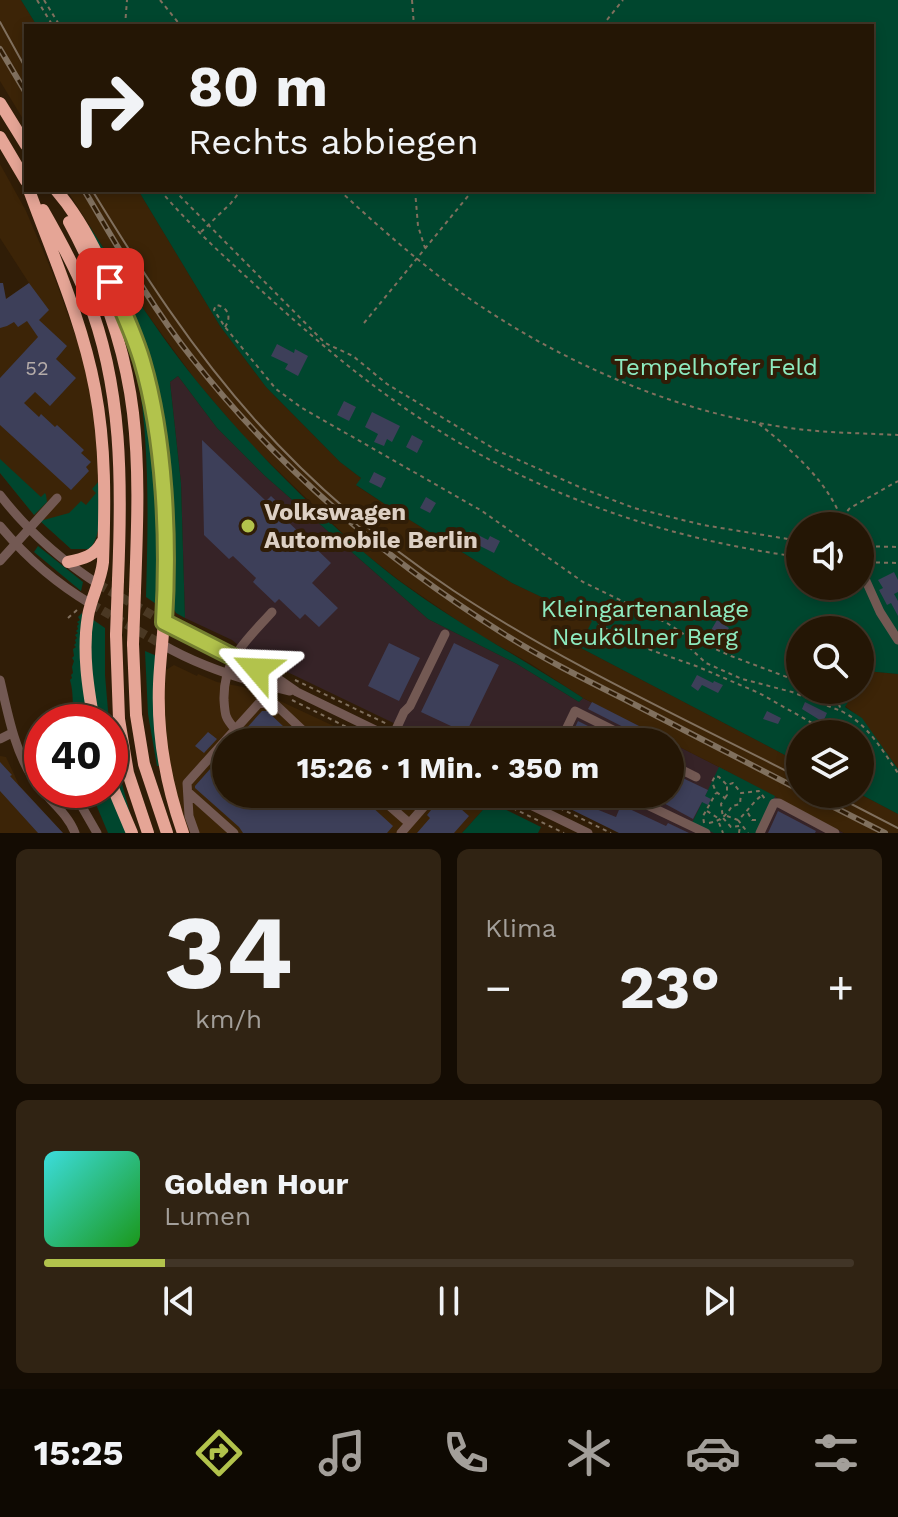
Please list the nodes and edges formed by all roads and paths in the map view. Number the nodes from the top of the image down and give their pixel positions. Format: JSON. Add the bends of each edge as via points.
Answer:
{"nodes":[{"id":1,"x":37,"y":0,"type":"edge"},
{"id":2,"x":44,"y":0,"type":"edge"},
{"id":3,"x":127,"y":0,"type":"edge"},
{"id":4,"x":160,"y":0,"type":"edge"},
{"id":5,"x":412,"y":0,"type":"edge"},
{"id":6,"x":623,"y":0,"type":"edge"},
{"id":7,"x":52,"y":24,"type":"edge"},
{"id":8,"x":59,"y":24,"type":"edge"},
{"id":9,"x":125,"y":24,"type":"edge"},
{"id":10,"x":179,"y":24,"type":"edge"},
{"id":11,"x":414,"y":24,"type":"edge"},
{"id":12,"x":604,"y":24,"type":"edge"},
{"id":13,"x":0,"y":103,"type":"edge"},
{"id":14,"x":0,"y":137,"type":"edge"},
{"id":15,"x":24,"y":142,"type":"edge"},
{"id":16,"x":24,"y":178,"type":"edge"},
{"id":17,"x":31,"y":192,"type":"edge"},
{"id":18,"x":31,"y":192,"type":"edge"},
{"id":19,"x":55,"y":192,"type":"edge"},
{"id":20,"x":56,"y":192,"type":"edge"},
{"id":21,"x":162,"y":192,"type":"edge"},
{"id":22,"x":176,"y":192,"type":"edge"},
{"id":23,"x":239,"y":192,"type":"edge"},
{"id":24,"x":341,"y":192,"type":"edge"},
{"id":25,"x":415,"y":192,"type":"edge"},
{"id":26,"x":471,"y":192,"type":"edge"},
{"id":27,"x":208,"y":226,"type":"junction"},
{"id":28,"x":200,"y":233,"type":"junction"},
{"id":29,"x":426,"y":249,"type":"junction"},
{"id":30,"x":418,"y":259,"type":"junction"},
{"id":31,"x":364,"y":323,"type":"dead end"},
{"id":32,"x":225,"y":327,"type":"junction"},
{"id":33,"x":757,"y":422,"type":"junction"},
{"id":34,"x":898,"y":435,"type":"edge"},
{"id":35,"x":898,"y":481,"type":"edge"},
{"id":36,"x":0,"y":495,"type":"edge"},
{"id":37,"x":57,"y":498,"type":"dead end"},
{"id":38,"x":839,"y":512,"type":"edge"},
{"id":39,"x":847,"y":512,"type":"edge"},
{"id":40,"x":0,"y":526,"type":"edge"},
{"id":41,"x":29,"y":528,"type":"junction"},
{"id":42,"x":103,"y":539,"type":"junction"},
{"id":43,"x":786,"y":539,"type":"edge"},
{"id":44,"x":15,"y":543,"type":"junction"},
{"id":45,"x":874,"y":546,"type":"edge"},
{"id":46,"x":898,"y":547,"type":"edge"},
{"id":47,"x":786,"y":555,"type":"edge"},
{"id":48,"x":0,"y":561,"type":"edge"},
{"id":49,"x":68,"y":562,"type":"junction"},
{"id":50,"x":898,"y":563,"type":"edge"},
{"id":51,"x":874,"y":566,"type":"edge"},
{"id":52,"x":98,"y":584,"type":"junction"},
{"id":53,"x":874,"y":596,"type":"edge"},
{"id":54,"x":91,"y":604,"type":"junction"},
{"id":55,"x":77,"y":610,"type":"dead end"},
{"id":56,"x":272,"y":612,"type":"dead end"},
{"id":57,"x":68,"y":618,"type":"dead end"},
{"id":58,"x":164,"y":622,"type":"junction"},
{"id":59,"x":898,"y":622,"type":"edge"},
{"id":60,"x":598,"y":625,"type":"dead end"},
{"id":61,"x":887,"y":626,"type":"junction"},
{"id":62,"x":445,"y":634,"type":"dead end"},
{"id":63,"x":688,"y":637,"type":"junction"},
{"id":64,"x":898,"y":640,"type":"edge"},
{"id":65,"x":163,"y":645,"type":"junction"},
{"id":66,"x":233,"y":657,"type":"junction"},
{"id":67,"x":706,"y":663,"type":"junction"},
{"id":68,"x":696,"y":666,"type":"junction"},
{"id":69,"x":226,"y":672,"type":"junction"},
{"id":70,"x":786,"y":677,"type":"edge"},
{"id":71,"x":287,"y":678,"type":"dead end"},
{"id":72,"x":0,"y":680,"type":"edge"},
{"id":73,"x":760,"y":685,"type":"junction"},
{"id":74,"x":759,"y":693,"type":"junction"},
{"id":75,"x":292,"y":694,"type":"junction"},
{"id":76,"x":92,"y":704,"type":"edge"},
{"id":77,"x":839,"y":704,"type":"edge"},
{"id":78,"x":841,"y":711,"type":"junction"},
{"id":79,"x":807,"y":720,"type":"edge"},
{"id":80,"x":234,"y":728,"type":"edge"},
{"id":81,"x":236,"y":728,"type":"edge"},
{"id":82,"x":300,"y":728,"type":"edge"},
{"id":83,"x":352,"y":728,"type":"edge"},
{"id":84,"x":376,"y":728,"type":"edge"},
{"id":85,"x":382,"y":728,"type":"edge"},
{"id":86,"x":399,"y":728,"type":"edge"},
{"id":87,"x":567,"y":728,"type":"edge"},
{"id":88,"x":609,"y":728,"type":"edge"},
{"id":89,"x":12,"y":733,"type":"junction"},
{"id":90,"x":0,"y":739,"type":"edge"},
{"id":91,"x":212,"y":755,"type":"edge"},
{"id":92,"x":684,"y":771,"type":"edge"},
{"id":93,"x":898,"y":773,"type":"edge"},
{"id":94,"x":696,"y":777,"type":"dead end"},
{"id":95,"x":727,"y":785,"type":"junction"},
{"id":96,"x":188,"y":792,"type":"junction"},
{"id":97,"x":716,"y":792,"type":"junction"},
{"id":98,"x":741,"y":793,"type":"junction"},
{"id":99,"x":762,"y":796,"type":"junction"},
{"id":100,"x":725,"y":798,"type":"junction"},
{"id":101,"x":774,"y":803,"type":"junction"},
{"id":102,"x":83,"y":808,"type":"edge"},
{"id":103,"x":121,"y":808,"type":"edge"},
{"id":104,"x":392,"y":808,"type":"edge"},
{"id":105,"x":422,"y":808,"type":"edge"},
{"id":106,"x":513,"y":808,"type":"edge"},
{"id":107,"x":537,"y":808,"type":"edge"},
{"id":108,"x":560,"y":808,"type":"edge"},
{"id":109,"x":663,"y":808,"type":"edge"},
{"id":110,"x":706,"y":810,"type":"junction"},
{"id":111,"x":748,"y":812,"type":"junction"},
{"id":112,"x":722,"y":819,"type":"junction"},
{"id":113,"x":738,"y":820,"type":"junction"},
{"id":114,"x":766,"y":821,"type":"junction"},
{"id":115,"x":409,"y":823,"type":"junction"},
{"id":116,"x":703,"y":829,"type":"edge"},
{"id":117,"x":821,"y":830,"type":"edge"},
{"id":118,"x":75,"y":833,"type":"edge"},
{"id":119,"x":97,"y":833,"type":"edge"},
{"id":120,"x":132,"y":833,"type":"edge"},
{"id":121,"x":148,"y":833,"type":"edge"},
{"id":122,"x":167,"y":833,"type":"edge"},
{"id":123,"x":183,"y":833,"type":"edge"},
{"id":124,"x":195,"y":833,"type":"edge"},
{"id":125,"x":234,"y":833,"type":"edge"},
{"id":126,"x":401,"y":833,"type":"edge"},
{"id":127,"x":564,"y":833,"type":"edge"},
{"id":128,"x":588,"y":833,"type":"edge"},
{"id":129,"x":611,"y":833,"type":"edge"},
{"id":130,"x":723,"y":833,"type":"edge"},
{"id":131,"x":739,"y":833,"type":"edge"},
{"id":132,"x":748,"y":833,"type":"edge"},
{"id":133,"x":760,"y":833,"type":"edge"},
{"id":134,"x":835,"y":833,"type":"edge"}],
"edges":[{"from":1,"to":7,"type":"path"},
{"from":2,"to":8,"type":"path"},
{"from":3,"to":9,"type":"path"},
{"from":4,"to":10,"type":"path"},
{"from":5,"to":11,"type":"path"},
{"from":6,"to":12,"type":"path"},
{"from":13,"to":15,"type":"highway"},
{"from":14,"to":16,"type":"highway"},
{"from":17,"to":42,"type":"highway","via":[[92,376],[104,471]]},
{"from":18,"to":121,"type":"highway","bridge":true,"via":[[87,296],[116,420],[121,483],[119,719],[128,773]]},
{"from":19,"to":122,"type":"highway","bridge":true,"via":[[114,323],[133,411],[136,715],[144,764]]},
{"from":20,"to":58,"type":"highway","via":[[95,248],[142,362],[163,485]]},
{"from":21,"to":28,"type":"path"},
{"from":22,"to":27,"type":"path"},
{"from":23,"to":27,"type":"path"},
{"from":24,"to":30,"type":"path"},
{"from":25,"to":29,"type":"path"},
{"from":26,"to":29,"type":"path"},
{"from":27,"to":28,"type":"path"},
{"from":27,"to":43,"type":"path","via":[[325,343],[496,450],[634,508]]},
{"from":28,"to":47,"type":"path","via":[[353,370],[473,450],[541,484],[628,517],[677,533]]},
{"from":29,"to":30,"type":"path"},
{"from":30,"to":31,"type":"path"},
{"from":30,"to":33,"type":"path","via":[[524,333],[579,361],[692,406]]},
{"from":32,"to":32,"type":"path","via":[[228,311],[216,305],[214,310]]},
{"from":32,"to":63,"type":"path","via":[[276,389],[302,408],[482,511],[583,582]]},
{"from":33,"to":34,"type":"path"},
{"from":33,"to":38,"type":"path","via":[[817,479]]},
{"from":35,"to":39,"type":"path"},
{"from":36,"to":41,"type":"street"},
{"from":37,"to":41,"type":"street"},
{"from":40,"to":44,"type":"street"},
{"from":41,"to":44,"type":"street"},
{"from":41,"to":49,"type":"street"},
{"from":42,"to":49,"type":"highway","via":[[88,557]]},
{"from":42,"to":52,"type":"highway"},
{"from":44,"to":48,"type":"street"},
{"from":44,"to":54,"type":"street"},
{"from":45,"to":46,"type":"path"},
{"from":49,"to":52,"type":"street"},
{"from":50,"to":51,"type":"path"},
{"from":52,"to":54,"type":"highway"},
{"from":53,"to":61,"type":"street"},
{"from":54,"to":76,"type":"highway","via":[[86,662]]},
{"from":55,"to":57,"type":"path"},
{"from":56,"to":66,"type":"street"},
{"from":58,"to":65,"type":"highway"},
{"from":58,"to":66,"type":"street"},
{"from":59,"to":61,"type":"street"},
{"from":60,"to":68,"type":"path"},
{"from":61,"to":64,"type":"street"},
{"from":62,"to":86,"type":"street"},
{"from":63,"to":67,"type":"path","via":[[689,647]]},
{"from":63,"to":70,"type":"path"},
{"from":65,"to":69,"type":"street"},
{"from":65,"to":123,"type":"highway","via":[[159,722],[164,766]]},
{"from":66,"to":69,"type":"street"},
{"from":66,"to":75,"type":"street","via":[[274,676]]},
{"from":67,"to":68,"type":"path"},
{"from":67,"to":73,"type":"path"},
{"from":68,"to":74,"type":"path"},
{"from":69,"to":75,"type":"street"},
{"from":69,"to":80,"type":"street","via":[[225,719]]},
{"from":71,"to":85,"type":"path"},
{"from":72,"to":89,"type":"street"},
{"from":73,"to":74,"type":"path"},
{"from":73,"to":78,"type":"path"},
{"from":74,"to":79,"type":"path"},
{"from":75,"to":83,"type":"path"},
{"from":75,"to":84,"type":"street"},
{"from":77,"to":78,"type":"path"},
{"from":78,"to":93,"type":"path","via":[[863,725]]},
{"from":81,"to":82,"type":"street","via":[[259,703],[276,705]]},
{"from":87,"to":88,"type":"street","via":[[575,711]]},
{"from":89,"to":90,"type":"street"},
{"from":89,"to":118,"type":"street","via":[[25,766]]},
{"from":91,"to":96,"type":"street","via":[[187,783]]},
{"from":92,"to":94,"type":"street"},
{"from":95,"to":97,"type":"path","via":[[715,776]]},
{"from":95,"to":98,"type":"path","via":[[733,783]]},
{"from":95,"to":100,"type":"path"},
{"from":96,"to":124,"type":"street"},
{"from":96,"to":125,"type":"street"},
{"from":97,"to":100,"type":"path"},
{"from":97,"to":110,"type":"path"},
{"from":98,"to":99,"type":"path","via":[[759,791]]},
{"from":98,"to":112,"type":"path","via":[[740,804]]},
{"from":99,"to":101,"type":"path"},
{"from":99,"to":111,"type":"path"},
{"from":100,"to":112,"type":"path"},
{"from":101,"to":114,"type":"street"},
{"from":101,"to":117,"type":"street"},
{"from":102,"to":119,"type":"street"},
{"from":103,"to":120,"type":"highway"},
{"from":104,"to":115,"type":"street"},
{"from":105,"to":115,"type":"street"},
{"from":106,"to":127,"type":"path"},
{"from":107,"to":128,"type":"street"},
{"from":108,"to":129,"type":"path"},
{"from":109,"to":116,"type":"street"},
{"from":110,"to":112,"type":"path"},
{"from":110,"to":116,"type":"path"},
{"from":111,"to":113,"type":"path"},
{"from":111,"to":114,"type":"path","via":[[752,820]]},
{"from":112,"to":113,"type":"path"},
{"from":112,"to":116,"type":"path"},
{"from":112,"to":130,"type":"path"},
{"from":112,"to":131,"type":"path","via":[[731,827],[740,826]]},
{"from":113,"to":132,"type":"path"},
{"from":114,"to":133,"type":"street"},
{"from":115,"to":126,"type":"street"},
{"from":117,"to":134,"type":"street"}]}
